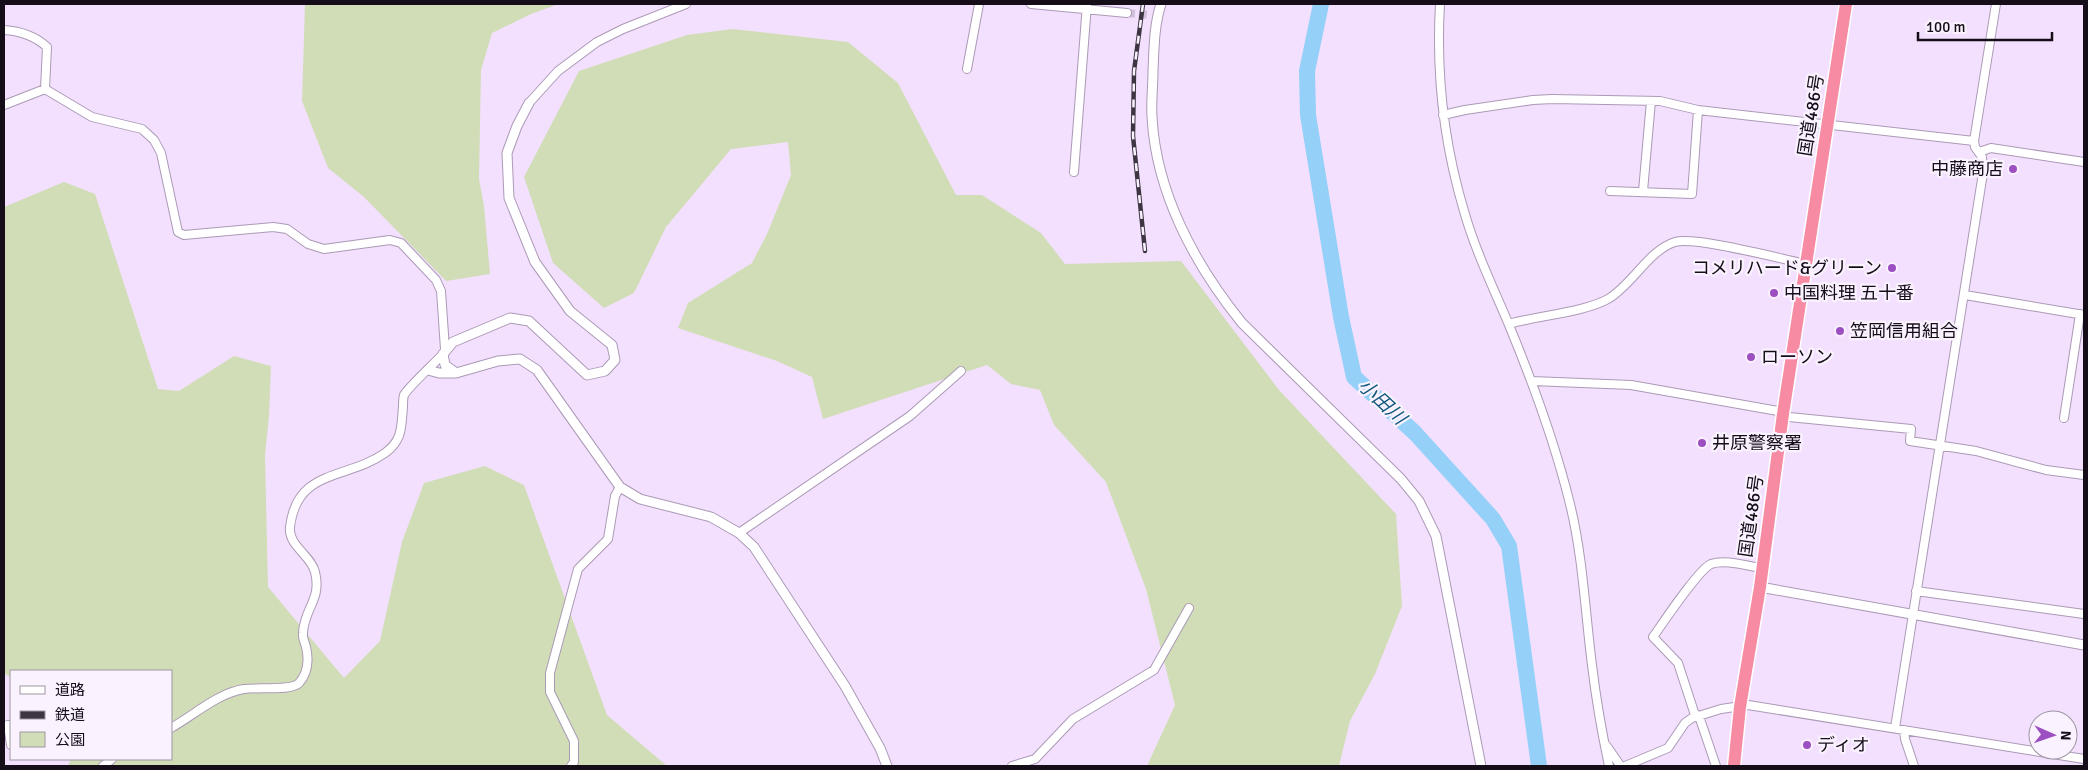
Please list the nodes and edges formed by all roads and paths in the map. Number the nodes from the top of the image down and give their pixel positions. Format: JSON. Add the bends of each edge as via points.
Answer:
{"nodes":[{"id":1,"x":686,"y":4,"type":"edge"},
{"id":2,"x":979,"y":4,"type":"edge"},
{"id":3,"x":1030,"y":4,"type":"edge"},
{"id":4,"x":1161,"y":4,"type":"edge"},
{"id":5,"x":1440,"y":4,"type":"edge"},
{"id":6,"x":1846,"y":4,"type":"edge"},
{"id":7,"x":1996,"y":4,"type":"edge"},
{"id":8,"x":1087,"y":7,"type":"edge"},
{"id":9,"x":1127,"y":14,"type":"tunnel mouth"},
{"id":10,"x":4,"y":30,"type":"edge"},
{"id":11,"x":967,"y":69,"type":"dead end"},
{"id":12,"x":45,"y":90,"type":"junction"},
{"id":13,"x":1651,"y":101,"type":"junction"},
{"id":14,"x":529,"y":103,"type":"joint"},
{"id":15,"x":4,"y":105,"type":"edge"},
{"id":16,"x":1698,"y":110,"type":"junction"},
{"id":17,"x":1443,"y":115,"type":"junction"},
{"id":18,"x":1827,"y":125,"type":"junction"},
{"id":19,"x":1974,"y":141,"type":"junction"},
{"id":20,"x":1979,"y":152,"type":"junction"},
{"id":21,"x":2084,"y":162,"type":"edge"},
{"id":22,"x":1074,"y":172,"type":"dead end"},
{"id":23,"x":1610,"y":191,"type":"dead end"},
{"id":24,"x":1643,"y":192,"type":"junction"},
{"id":25,"x":1806,"y":264,"type":"junction"},
{"id":26,"x":1964,"y":295,"type":"junction"},
{"id":27,"x":2082,"y":314,"type":"edge"},
{"id":28,"x":1509,"y":324,"type":"junction"},
{"id":29,"x":444,"y":352,"type":"junction"},
{"id":30,"x":428,"y":370,"type":"junction"},
{"id":31,"x":961,"y":372,"type":"dead end"},
{"id":32,"x":456,"y":373,"type":"junction"},
{"id":33,"x":1532,"y":381,"type":"junction"},
{"id":34,"x":1783,"y":414,"type":"junction"},
{"id":35,"x":2064,"y":418,"type":"dead end"},
{"id":36,"x":1940,"y":445,"type":"junction"},
{"id":37,"x":2084,"y":476,"type":"edge"},
{"id":38,"x":620,"y":486,"type":"junction"},
{"id":39,"x":739,"y":533,"type":"junction"},
{"id":40,"x":1761,"y":568,"type":"junction"},
{"id":41,"x":1760,"y":587,"type":"junction"},
{"id":42,"x":1916,"y":591,"type":"junction"},
{"id":43,"x":1189,"y":608,"type":"dead end"},
{"id":44,"x":1913,"y":614,"type":"junction"},
{"id":45,"x":2084,"y":614,"type":"edge"},
{"id":46,"x":2084,"y":645,"type":"edge"},
{"id":47,"x":1740,"y":707,"type":"junction"},
{"id":48,"x":1697,"y":715,"type":"junction"},
{"id":49,"x":4,"y":726,"type":"edge"},
{"id":50,"x":172,"y":727,"type":"edge"},
{"id":51,"x":1895,"y":728,"type":"junction"},
{"id":52,"x":1904,"y":730,"type":"junction"},
{"id":53,"x":10,"y":738,"type":"edge"},
{"id":54,"x":1604,"y":744,"type":"junction"},
{"id":55,"x":2084,"y":759,"type":"edge"},
{"id":56,"x":571,"y":766,"type":"edge"},
{"id":57,"x":887,"y":766,"type":"edge"},
{"id":58,"x":1012,"y":766,"type":"edge"},
{"id":59,"x":1481,"y":766,"type":"edge"},
{"id":60,"x":1609,"y":766,"type":"edge"},
{"id":61,"x":1623,"y":766,"type":"edge"},
{"id":62,"x":1716,"y":766,"type":"edge"},
{"id":63,"x":1734,"y":766,"type":"edge"},
{"id":64,"x":1914,"y":766,"type":"edge"}],
"edges":[{"from":1,"to":14,"type":"street","via":[[597,42],[558,71]]},
{"from":2,"to":11,"type":"street"},
{"from":3,"to":8,"type":"street"},
{"from":4,"to":59,"type":"street","via":[[1154,15],[1152,117],[1160,166],[1174,213],[1218,294],[1242,323],[1401,478],[1419,501],[1436,536]]},
{"from":5,"to":17,"type":"street"},
{"from":6,"to":18,"type":"highway","name":"国道486号"},
{"from":7,"to":19,"type":"street"},
{"from":8,"to":9,"type":"street"},
{"from":8,"to":22,"type":"street"},
{"from":10,"to":12,"type":"street","via":[[30,36],[47,47]]},
{"from":12,"to":15,"type":"street"},
{"from":12,"to":29,"type":"street","via":[[92,117],[142,129],[154,140],[161,153],[178,232],[184,236],[273,227],[287,229],[308,244],[324,249],[390,240],[401,243],[436,280],[441,291]]},
{"from":13,"to":16,"type":"street"},
{"from":13,"to":17,"type":"street","via":[[1533,100]]},
{"from":13,"to":24,"type":"street"},
{"from":14,"to":29,"type":"street","via":[[508,153],[509,198],[535,262],[570,310],[612,345],[615,360],[605,371],[588,375],[529,321],[510,318],[462,338]]},
{"from":16,"to":18,"type":"street"},
{"from":16,"to":24,"type":"street","via":[[1692,194]]},
{"from":17,"to":28,"type":"street","via":[[1464,212],[1482,264]]},
{"from":18,"to":19,"type":"street"},
{"from":18,"to":25,"type":"highway","name":"国道486号"},
{"from":19,"to":20,"type":"street"},
{"from":20,"to":21,"type":"street","via":[[1991,148]]},
{"from":20,"to":26,"type":"street","via":[[1983,173]]},
{"from":23,"to":24,"type":"street"},
{"from":25,"to":28,"type":"street","via":[[1697,242],[1675,242],[1601,303]]},
{"from":25,"to":34,"type":"highway","name":"国道486号"},
{"from":26,"to":27,"type":"street"},
{"from":26,"to":36,"type":"street"},
{"from":27,"to":35,"type":"street"},
{"from":28,"to":33,"type":"street"},
{"from":29,"to":30,"type":"street"},
{"from":29,"to":32,"type":"street","via":[[445,365]]},
{"from":30,"to":32,"type":"street"},
{"from":30,"to":50,"type":"street","via":[[404,396],[397,442],[384,454],[318,481],[308,487],[298,500],[290,530],[295,544],[313,564],[317,585],[316,596],[304,622],[302,636],[308,663],[298,685],[241,689],[211,702]]},
{"from":31,"to":39,"type":"street","via":[[910,416]]},
{"from":32,"to":38,"type":"street","via":[[498,361],[520,359],[537,370]]},
{"from":33,"to":34,"type":"street","via":[[1631,386]]},
{"from":33,"to":54,"type":"street","via":[[1558,460],[1576,530]]},
{"from":34,"to":36,"type":"street","via":[[1911,429],[1910,441]]},
{"from":34,"to":40,"type":"highway","name":"国道486号"},
{"from":36,"to":37,"type":"street"},
{"from":36,"to":42,"type":"street"},
{"from":38,"to":39,"type":"street","via":[[640,499],[711,518]]},
{"from":38,"to":56,"type":"street","via":[[615,496],[608,539],[578,569],[550,673],[550,692],[574,741],[574,762]]},
{"from":39,"to":57,"type":"street","via":[[754,547],[845,686]]},
{"from":40,"to":41,"type":"highway","name":"国道486号"},
{"from":40,"to":48,"type":"street","via":[[1710,564],[1653,637],[1678,663]]},
{"from":41,"to":44,"type":"street"},
{"from":41,"to":47,"type":"highway","name":"国道486号"},
{"from":42,"to":44,"type":"street"},
{"from":42,"to":45,"type":"street"},
{"from":43,"to":58,"type":"street","via":[[1154,670],[1073,719],[1035,759]]},
{"from":44,"to":46,"type":"street"},
{"from":44,"to":51,"type":"street"},
{"from":47,"to":48,"type":"street"},
{"from":47,"to":51,"type":"street","via":[[1748,705]]},
{"from":47,"to":63,"type":"highway","name":"国道486号"},
{"from":48,"to":61,"type":"street","via":[[1686,723],[1668,748]]},
{"from":48,"to":62,"type":"street"},
{"from":49,"to":53,"type":"street","via":[[8,725]]},
{"from":51,"to":52,"type":"street"},
{"from":52,"to":55,"type":"street"},
{"from":52,"to":64,"type":"street"},
{"from":54,"to":60,"type":"street"},
{"from":54,"to":61,"type":"street"}]}
